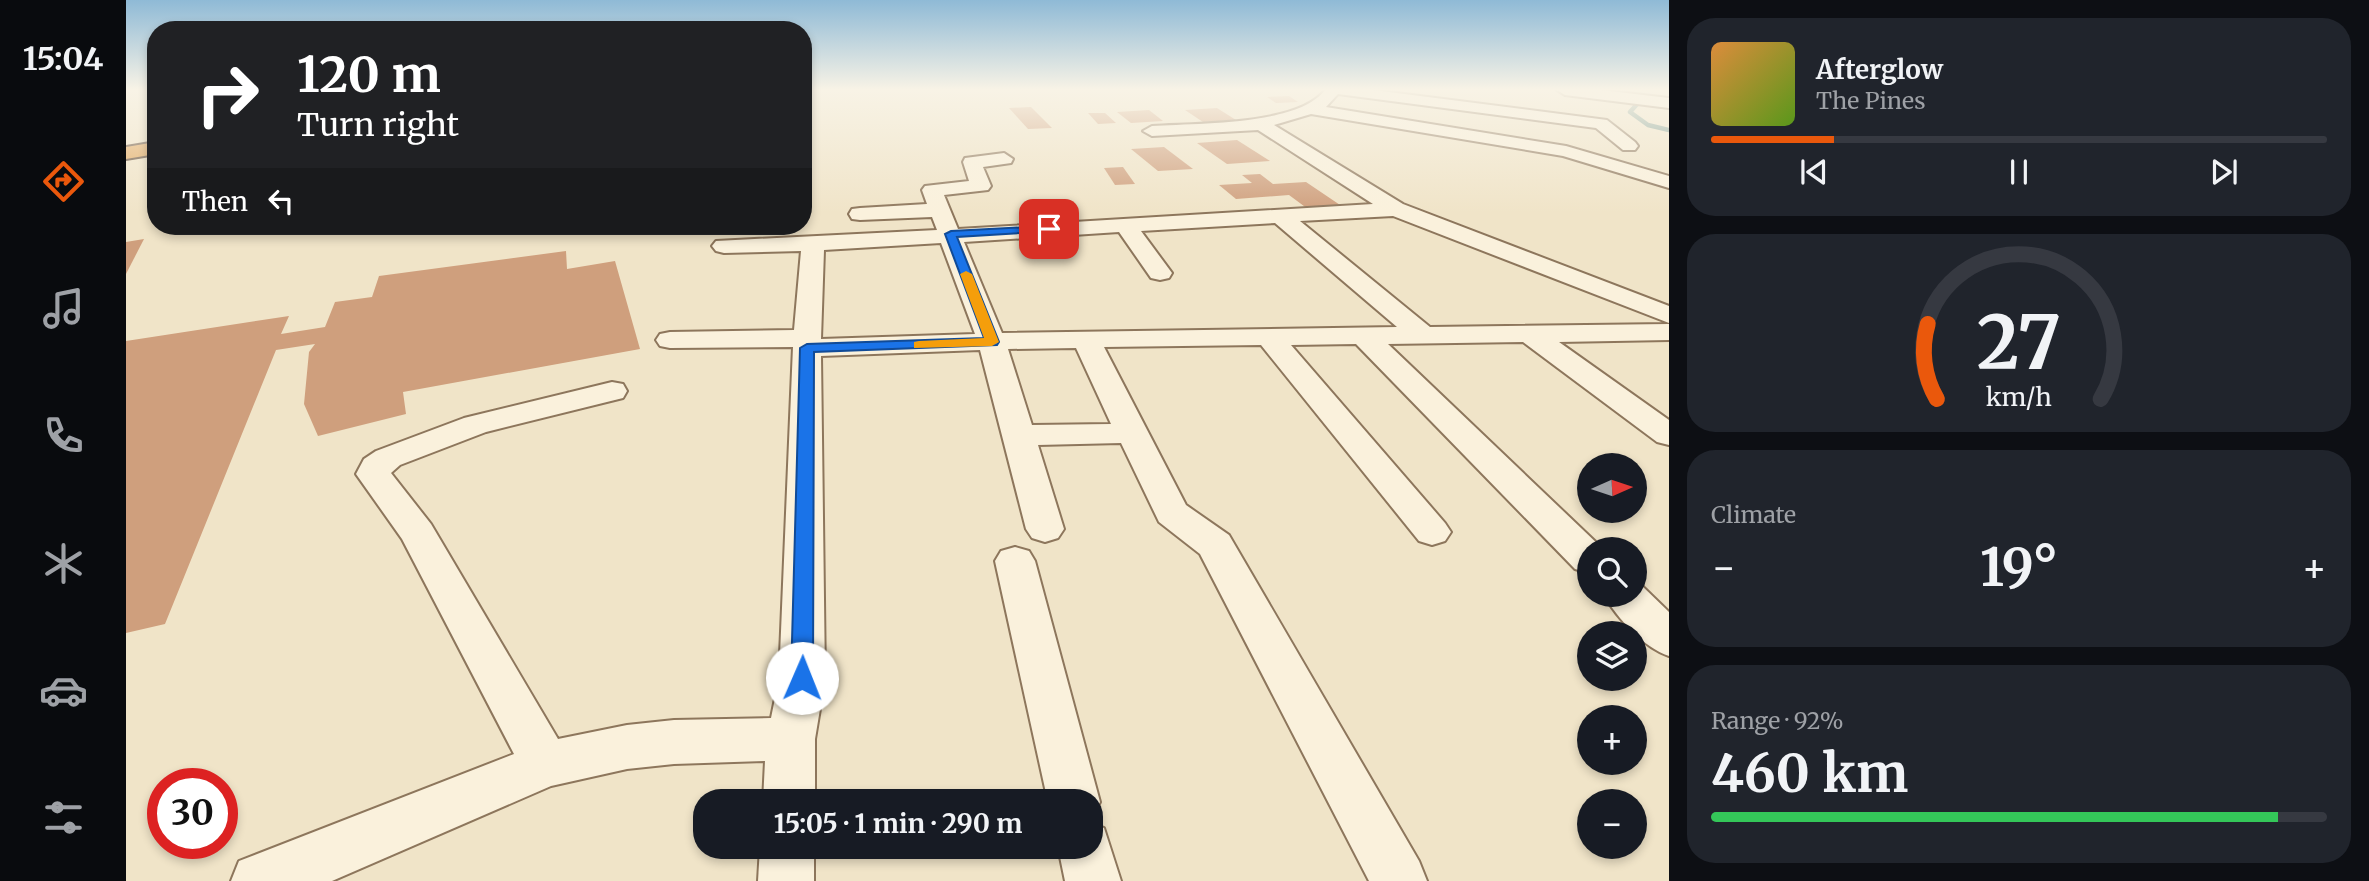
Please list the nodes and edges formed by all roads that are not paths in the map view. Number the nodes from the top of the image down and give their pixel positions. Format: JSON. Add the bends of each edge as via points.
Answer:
{"nodes":[{"id":1,"x":1271,"y":131,"type":"edge"},
{"id":2,"x":1445,"y":131,"type":"edge"},
{"id":3,"x":1610,"y":131,"type":"edge"},
{"id":4,"x":147,"y":137,"type":"edge"},
{"id":5,"x":126,"y":141,"type":"edge"},
{"id":6,"x":1629,"y":146,"type":"dead end"},
{"id":7,"x":147,"y":150,"type":"edge"},
{"id":8,"x":126,"y":153,"type":"edge"},
{"id":9,"x":1004,"y":159,"type":"dead end"},
{"id":10,"x":1669,"y":182,"type":"edge"},
{"id":11,"x":1395,"y":209,"type":"junction"},
{"id":12,"x":860,"y":214,"type":"dead end"},
{"id":13,"x":1280,"y":216,"type":"junction"},
{"id":14,"x":946,"y":222,"type":"junction"},
{"id":15,"x":1125,"y":225,"type":"junction"},
{"id":16,"x":815,"y":244,"type":"junction"},
{"id":17,"x":724,"y":246,"type":"dead end"},
{"id":18,"x":1160,"y":273,"type":"dead end"},
{"id":19,"x":1669,"y":314,"type":"edge"},
{"id":20,"x":1669,"y":332,"type":"edge"},
{"id":21,"x":1530,"y":334,"type":"junction"},
{"id":22,"x":1424,"y":336,"type":"junction"},
{"id":23,"x":1365,"y":337,"type":"junction"},
{"id":24,"x":1270,"y":338,"type":"junction"},
{"id":25,"x":670,"y":340,"type":"dead end"},
{"id":26,"x":1086,"y":340,"type":"junction"},
{"id":27,"x":992,"y":342,"type":"junction"},
{"id":28,"x":807,"y":343,"type":"junction"},
{"id":29,"x":612,"y":391,"type":"dead end"},
{"id":30,"x":1133,"y":433,"type":"junction"},
{"id":31,"x":1018,"y":435,"type":"junction"},
{"id":32,"x":1669,"y":435,"type":"edge"},
{"id":33,"x":1045,"y":529,"type":"dead end"},
{"id":34,"x":1432,"y":532,"type":"dead end"},
{"id":35,"x":1577,"y":547,"type":"edge"},
{"id":36,"x":1015,"y":561,"type":"dead end"},
{"id":37,"x":1637,"y":607,"type":"edge"},
{"id":38,"x":1669,"y":639,"type":"edge"},
{"id":39,"x":791,"y":739,"type":"junction"},
{"id":40,"x":546,"y":764,"type":"junction"},
{"id":41,"x":789,"y":789,"type":"edge"},
{"id":42,"x":1071,"y":789,"type":"edge"},
{"id":43,"x":787,"y":859,"type":"edge"},
{"id":44,"x":1088,"y":859,"type":"edge"},
{"id":45,"x":259,"y":881,"type":"edge"},
{"id":46,"x":786,"y":881,"type":"edge"},
{"id":47,"x":1094,"y":881,"type":"edge"},
{"id":48,"x":1399,"y":881,"type":"edge"}],
"edges":[{"from":1,"to":11,"type":"street"},
{"from":2,"to":10,"type":"street","via":[[1566,151]]},
{"from":3,"to":6,"type":"street"},
{"from":4,"to":5,"type":"highway"},
{"from":7,"to":8,"type":"highway"},
{"from":9,"to":14,"type":"street","via":[[972,162],[981,186],[932,190]]},
{"from":11,"to":13,"type":"street"},
{"from":11,"to":19,"type":"street"},
{"from":12,"to":14,"type":"street"},
{"from":13,"to":15,"type":"street"},
{"from":13,"to":22,"type":"street"},
{"from":14,"to":15,"type":"street"},
{"from":14,"to":16,"type":"street"},
{"from":14,"to":27,"type":"street"},
{"from":15,"to":18,"type":"street"},
{"from":16,"to":17,"type":"street"},
{"from":16,"to":28,"type":"street"},
{"from":20,"to":21,"type":"street"},
{"from":21,"to":22,"type":"street"},
{"from":21,"to":32,"type":"street"},
{"from":22,"to":23,"type":"street"},
{"from":23,"to":24,"type":"street"},
{"from":23,"to":35,"type":"street"},
{"from":24,"to":26,"type":"street"},
{"from":24,"to":34,"type":"street"},
{"from":25,"to":28,"type":"street"},
{"from":26,"to":27,"type":"street"},
{"from":26,"to":30,"type":"street"},
{"from":27,"to":28,"type":"street"},
{"from":27,"to":31,"type":"street"},
{"from":28,"to":39,"type":"street","via":[[802,678]]},
{"from":29,"to":40,"type":"street","via":[[475,425],[388,458],[373,474],[418,533]]},
{"from":30,"to":31,"type":"street"},
{"from":30,"to":48,"type":"street","via":[[1172,513],[1215,545]]},
{"from":31,"to":33,"type":"street"},
{"from":36,"to":42,"type":"street"},
{"from":37,"to":38,"type":"street"},
{"from":39,"to":40,"type":"street","via":[[639,746]]},
{"from":39,"to":41,"type":"street"},
{"from":40,"to":45,"type":"street"},
{"from":43,"to":46,"type":"street"},
{"from":44,"to":47,"type":"street"}]}
